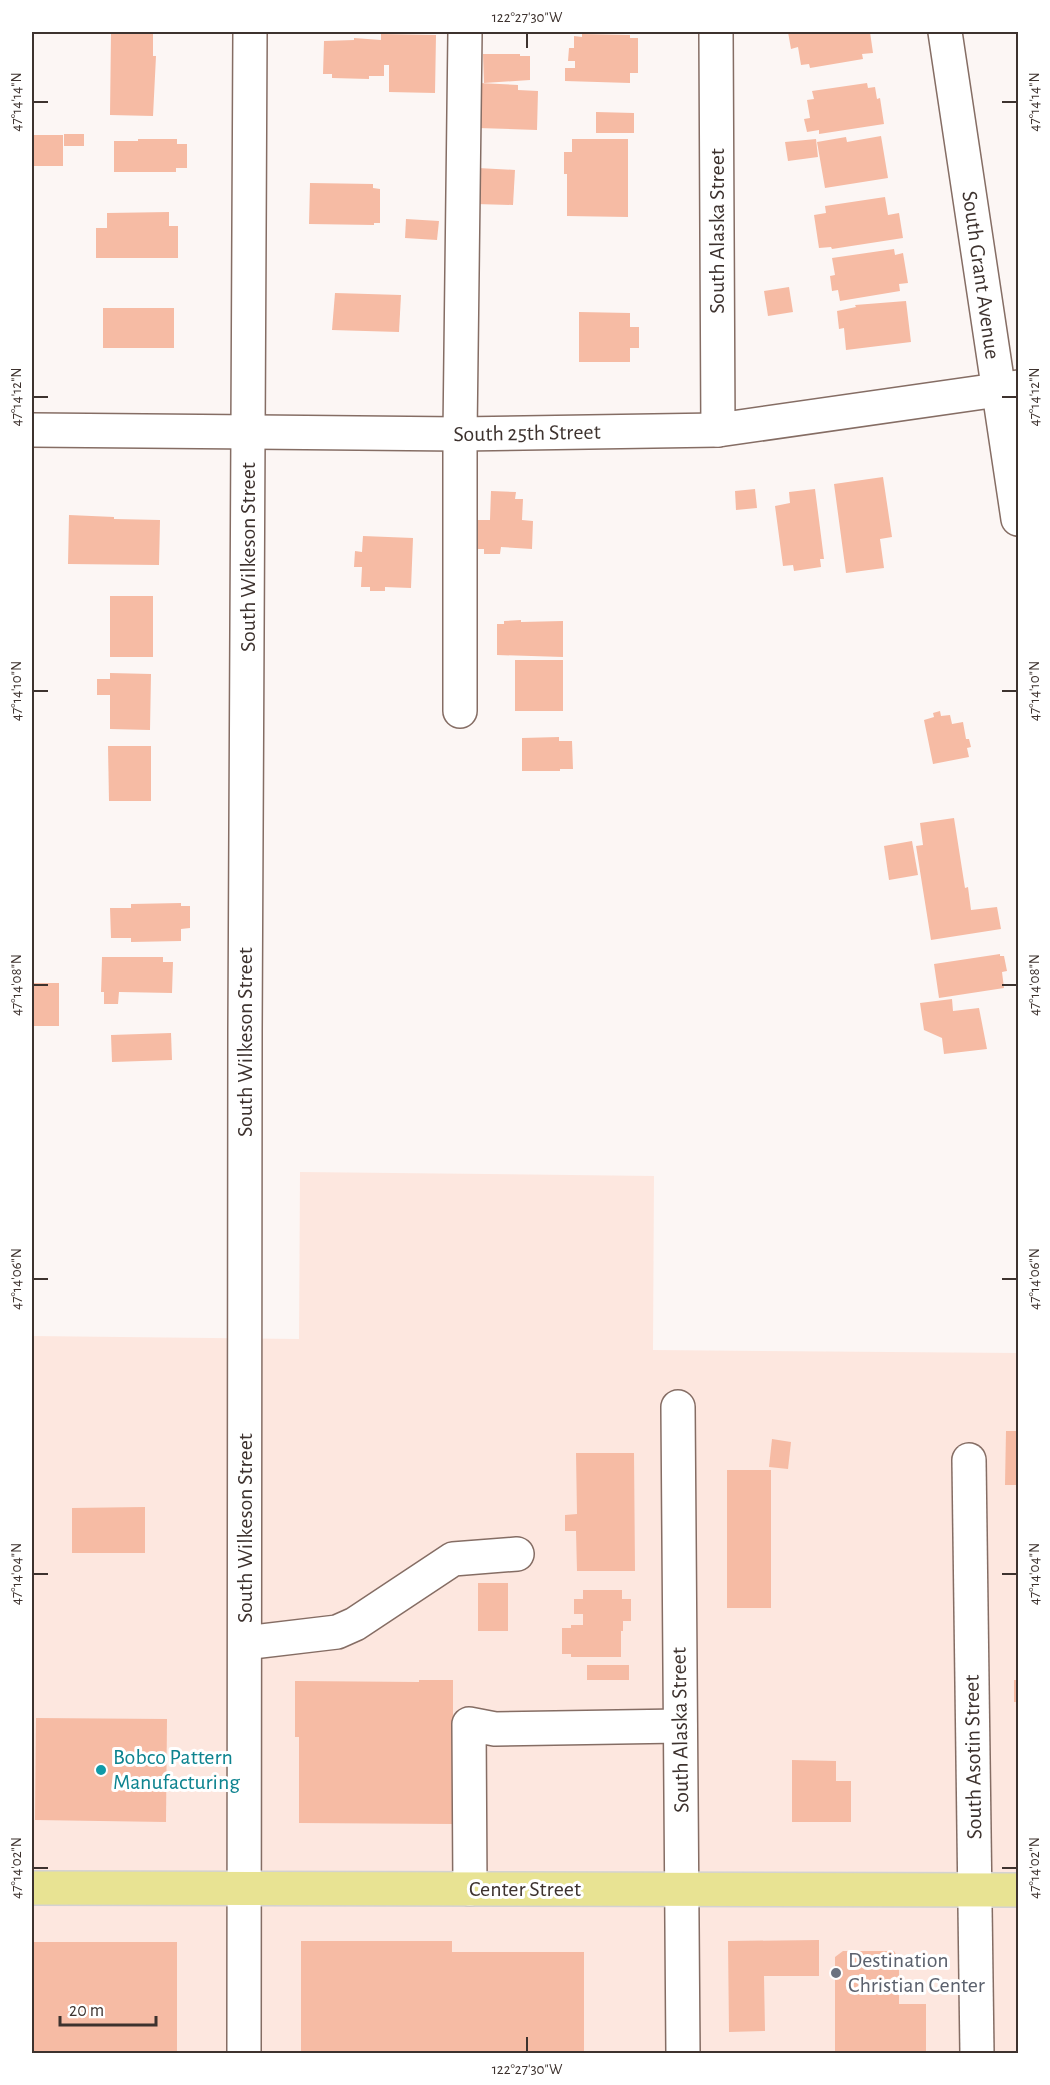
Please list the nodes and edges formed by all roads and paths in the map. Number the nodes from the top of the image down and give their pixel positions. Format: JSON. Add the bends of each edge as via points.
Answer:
{"nodes":[{"id":1,"x":250,"y":32,"type":"edge"},
{"id":2,"x":465,"y":32,"type":"edge"},
{"id":3,"x":716,"y":32,"type":"edge"},
{"id":4,"x":945,"y":32,"type":"edge"},
{"id":5,"x":1008,"y":389,"type":"edge"},
{"id":6,"x":32,"y":430,"type":"edge"},
{"id":7,"x":718,"y":430,"type":"junction"},
{"id":8,"x":249,"y":432,"type":"junction"},
{"id":9,"x":460,"y":434,"type":"junction"},
{"id":10,"x":1018,"y":519,"type":"edge"},
{"id":11,"x":460,"y":711,"type":"dead end"},
{"id":12,"x":678,"y":1407,"type":"dead end"},
{"id":13,"x":969,"y":1460,"type":"dead end"},
{"id":14,"x":517,"y":1554,"type":"dead end"},
{"id":15,"x":245,"y":1643,"type":"junction"},
{"id":16,"x":680,"y":1726,"type":"junction"},
{"id":17,"x":32,"y":1887,"type":"edge"},
{"id":18,"x":245,"y":1888,"type":"junction"},
{"id":19,"x":470,"y":1888,"type":"junction"},
{"id":20,"x":681,"y":1889,"type":"junction"},
{"id":21,"x":974,"y":1890,"type":"junction"},
{"id":22,"x":1018,"y":1890,"type":"edge"},
{"id":23,"x":244,"y":2054,"type":"edge"},
{"id":24,"x":683,"y":2054,"type":"edge"},
{"id":25,"x":977,"y":2054,"type":"edge"}],
"edges":[{"from":1,"to":8,"type":"street","name":"South Wilkeson Street"},
{"from":2,"to":9,"type":"street"},
{"from":3,"to":7,"type":"street","name":"South Alaska Street"},
{"from":4,"to":5,"type":"street","name":"South Grant Avenue"},
{"from":5,"to":7,"type":"street","name":"South 25th Street"},
{"from":5,"to":10,"type":"street","name":"South Grant Avenue"},
{"from":6,"to":8,"type":"street","name":"South 25th Street"},
{"from":7,"to":9,"type":"street","name":"South 25th Street"},
{"from":8,"to":9,"type":"street","name":"South 25th Street"},
{"from":8,"to":15,"type":"street","name":"South Wilkeson Street"},
{"from":9,"to":11,"type":"street"},
{"from":12,"to":16,"type":"street","name":"South Alaska Street"},
{"from":13,"to":21,"type":"street","name":"South Asotin Street"},
{"from":14,"to":15,"type":"street","via":[[453,1559],[337,1632]]},
{"from":15,"to":18,"type":"street","name":"South Wilkeson Street"},
{"from":16,"to":19,"type":"street","via":[[495,1729],[469,1724]]},
{"from":16,"to":20,"type":"street","name":"South Alaska Street"},
{"from":17,"to":18,"type":"main road","name":"Center Street"},
{"from":18,"to":19,"type":"main road","name":"Center Street"},
{"from":18,"to":23,"type":"street","name":"South Wilkeson Street"},
{"from":19,"to":20,"type":"main road","name":"Center Street"},
{"from":20,"to":21,"type":"main road","name":"Center Street"},
{"from":20,"to":24,"type":"street","name":"South Alaska Street"},
{"from":21,"to":22,"type":"main road","name":"Center Street"},
{"from":21,"to":25,"type":"street","name":"South Asotin Street"}]}
